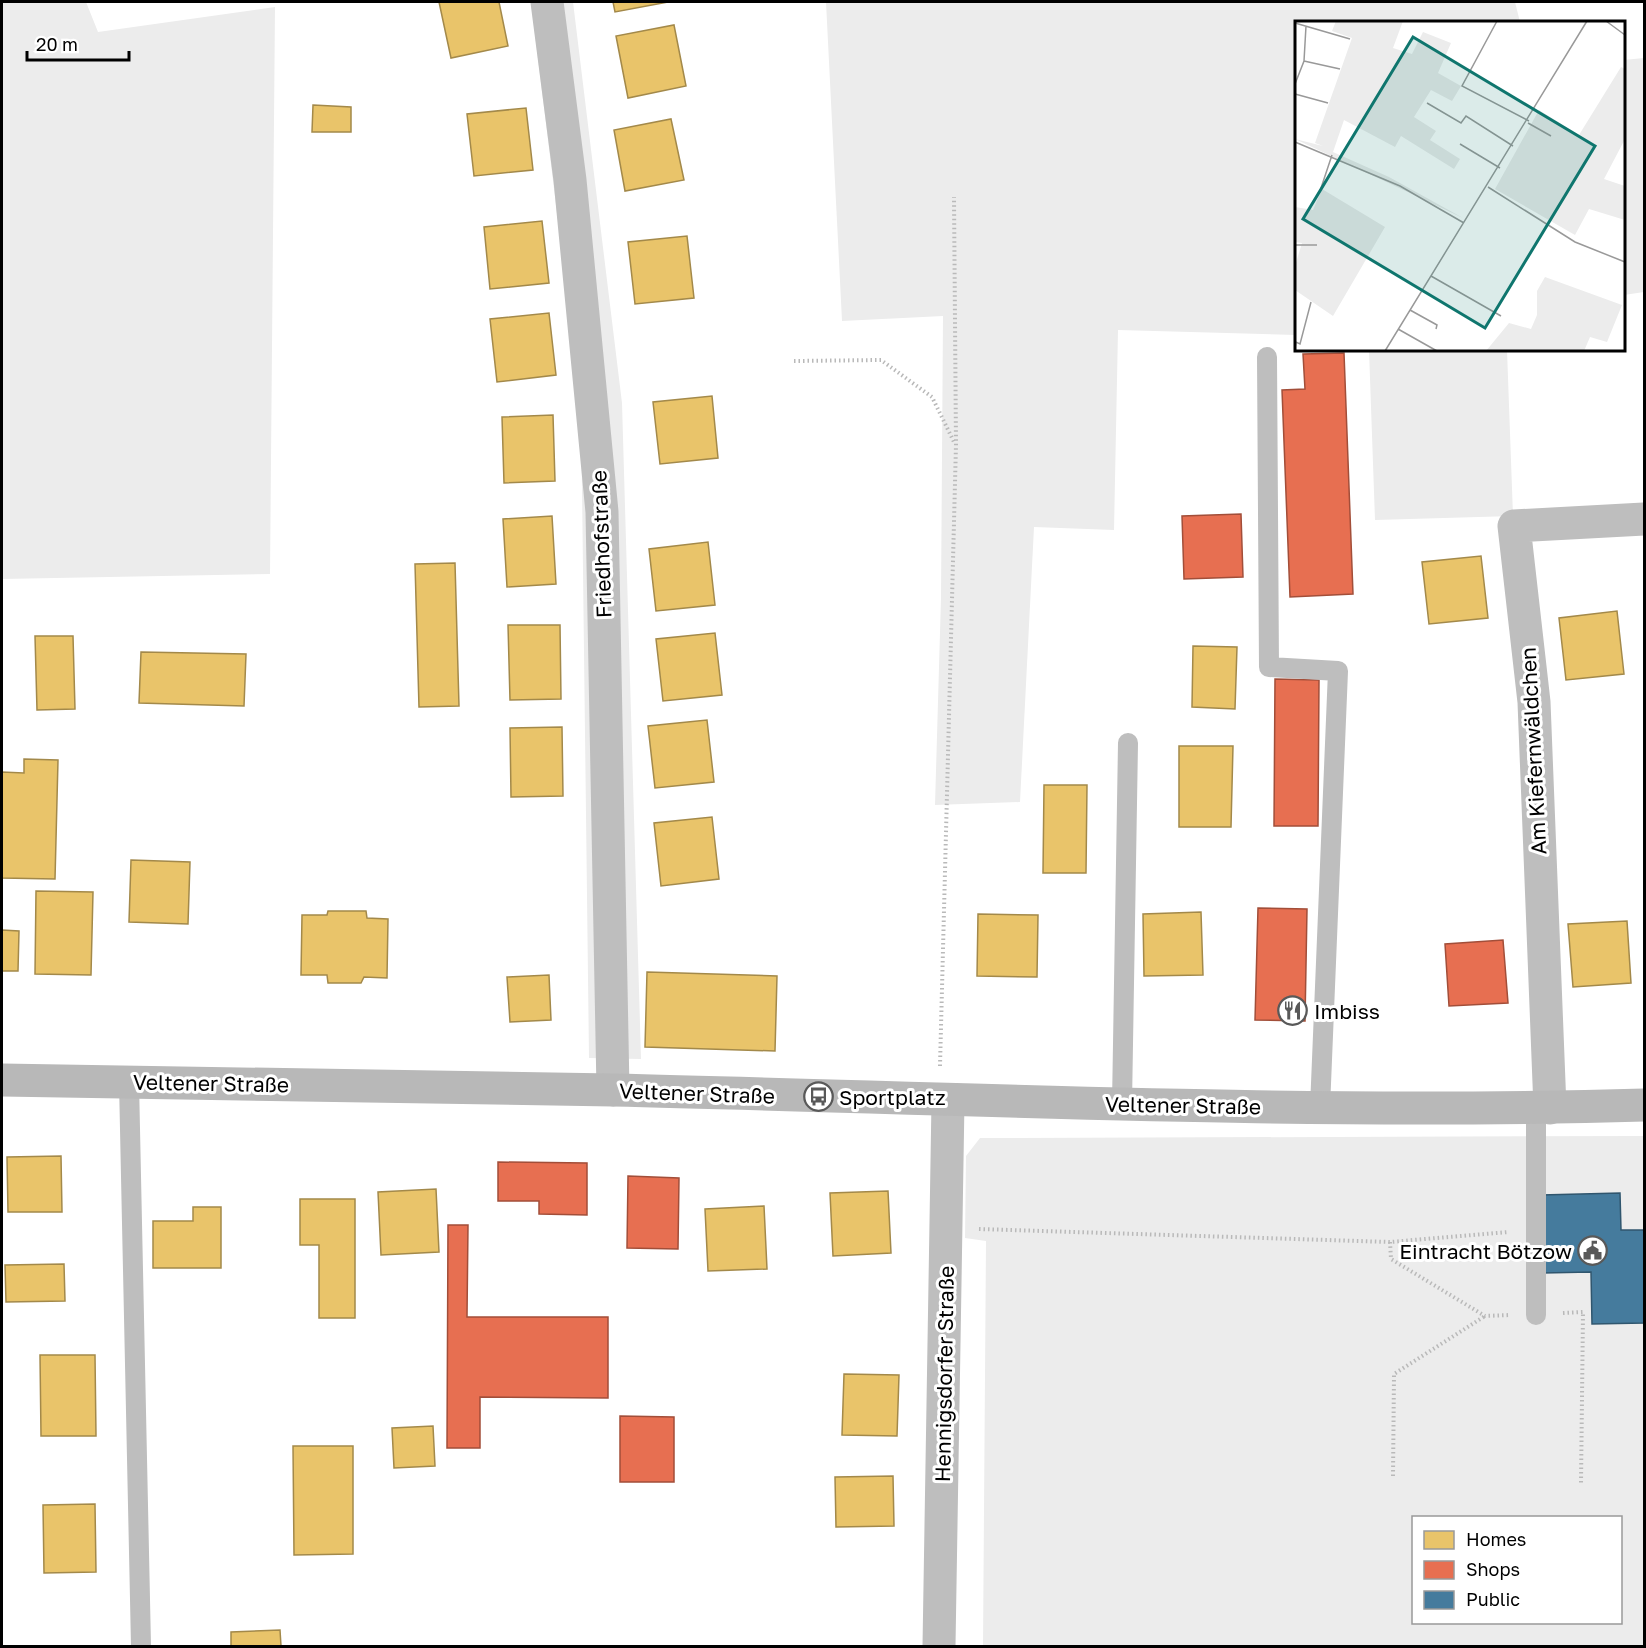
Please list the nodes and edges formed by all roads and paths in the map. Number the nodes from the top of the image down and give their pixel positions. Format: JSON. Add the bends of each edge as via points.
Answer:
{"nodes":[{"id":1,"x":547,"y":2,"type":"edge"},
{"id":2,"x":954,"y":197,"type":"dead end"},
{"id":3,"x":1267,"y":357,"type":"dead end"},
{"id":4,"x":794,"y":361,"type":"dead end"},
{"id":5,"x":956,"y":444,"type":"junction"},
{"id":6,"x":1644,"y":519,"type":"edge"},
{"id":7,"x":1128,"y":743,"type":"dead end"},
{"id":8,"x":2,"y":1080,"type":"edge"},
{"id":9,"x":129,"y":1082,"type":"junction"},
{"id":10,"x":613,"y":1090,"type":"junction"},
{"id":11,"x":944,"y":1101,"type":"junction"},
{"id":12,"x":1122,"y":1104,"type":"junction"},
{"id":13,"x":1644,"y":1105,"type":"edge"},
{"id":14,"x":1320,"y":1108,"type":"junction"},
{"id":15,"x":1543,"y":1108,"type":"junction"},
{"id":16,"x":946,"y":1228,"type":"junction"},
{"id":17,"x":1536,"y":1230,"type":"junction"},
{"id":18,"x":1536,"y":1315,"type":"dead end"},
{"id":19,"x":1485,"y":1316,"type":"dead end"},
{"id":20,"x":1392,"y":1476,"type":"dead end"},
{"id":21,"x":141,"y":1647,"type":"edge"},
{"id":22,"x":939,"y":1647,"type":"edge"}],
"edges":[{"from":1,"to":10,"type":"street","name":"Friedhofstraße","via":[[570,180],[602,512]]},
{"from":2,"to":5,"type":"path"},
{"from":3,"to":14,"type":"lane","via":[[1269,667],[1338,672]]},
{"from":4,"to":5,"type":"path","via":[[881,360],[932,398]]},
{"from":5,"to":11,"type":"path"},
{"from":6,"to":15,"type":"street","name":"Am Kiefernwäldchen","via":[[1514,526],[1534,702]]},
{"from":7,"to":12,"type":"lane"},
{"from":8,"to":9,"type":"main road","name":"Veltener Straße"},
{"from":9,"to":10,"type":"main road","name":"Veltener Straße"},
{"from":9,"to":21,"type":"lane"},
{"from":10,"to":11,"type":"main road","name":"Veltener Straße"},
{"from":11,"to":12,"type":"main road","name":"Veltener Straße"},
{"from":11,"to":16,"type":"street","name":"Hennigsdorfer Straße"},
{"from":12,"to":14,"type":"main road","name":"Veltener Straße"},
{"from":13,"to":15,"type":"main road","name":"Veltener Straße"},
{"from":14,"to":15,"type":"main road","name":"Veltener Straße"},
{"from":15,"to":17,"type":"lane"},
{"from":16,"to":17,"type":"path","via":[[1390,1242]]},
{"from":16,"to":22,"type":"street","name":"Hennigsdorfer Straße"},
{"from":17,"to":18,"type":"lane"},
{"from":19,"to":20,"type":"path","via":[[1394,1374]]}]}
